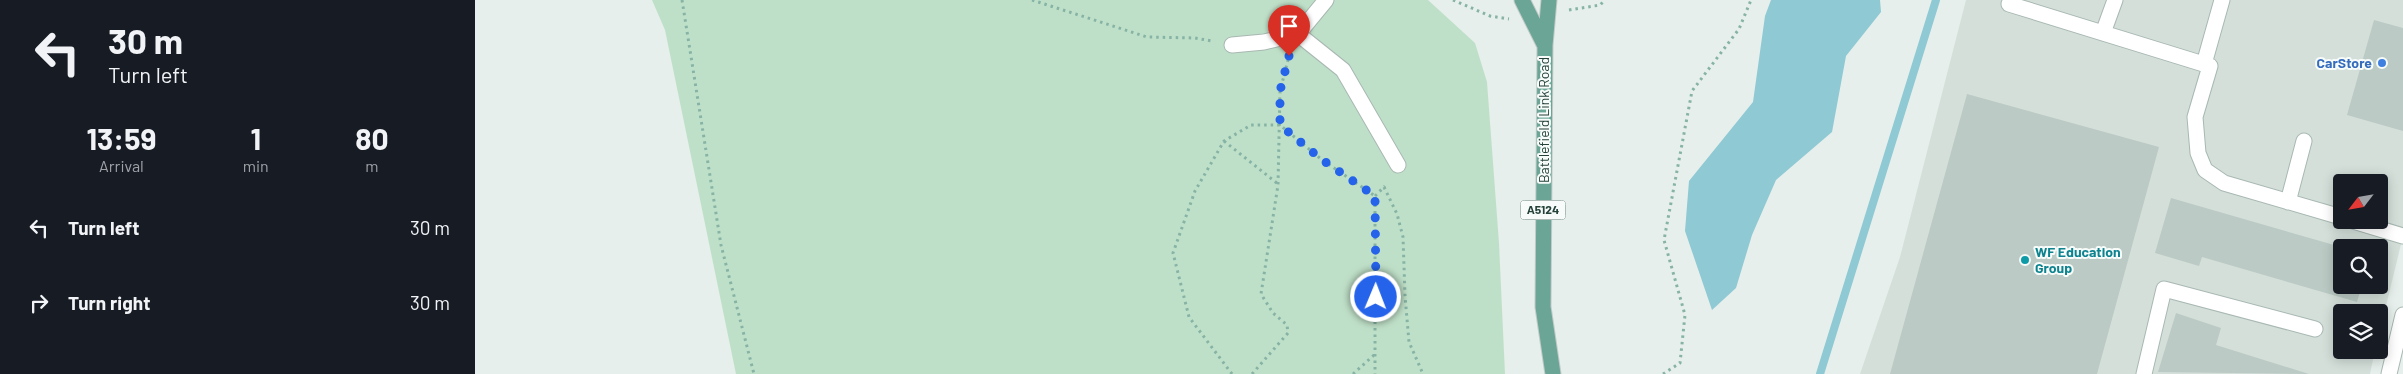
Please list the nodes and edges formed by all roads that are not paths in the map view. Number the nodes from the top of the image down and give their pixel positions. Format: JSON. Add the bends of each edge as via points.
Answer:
{"nodes":[{"id":1,"x":1326,"y":0,"type":"edge"},
{"id":2,"x":1522,"y":0,"type":"edge"},
{"id":3,"x":1549,"y":0,"type":"edge"},
{"id":4,"x":2115,"y":0,"type":"edge"},
{"id":5,"x":2222,"y":0,"type":"edge"},
{"id":6,"x":2009,"y":4,"type":"dead end"},
{"id":7,"x":2103,"y":33,"type":"junction"},
{"id":8,"x":1298,"y":34,"type":"junction"},
{"id":9,"x":1232,"y":45,"type":"road end"},
{"id":10,"x":1545,"y":46,"type":"junction"},
{"id":11,"x":2204,"y":64,"type":"junction"},
{"id":12,"x":2304,"y":141,"type":"dead end"},
{"id":13,"x":1398,"y":165,"type":"dead end"},
{"id":14,"x":2288,"y":202,"type":"junction"},
{"id":15,"x":2333,"y":216,"type":"edge"},
{"id":16,"x":2380,"y":229,"type":"edge"},
{"id":17,"x":2403,"y":236,"type":"edge"},
{"id":18,"x":2403,"y":315,"type":"edge"},
{"id":19,"x":2315,"y":329,"type":"dead end"},
{"id":20,"x":1553,"y":374,"type":"edge"},
{"id":21,"x":2144,"y":374,"type":"edge"},
{"id":22,"x":2389,"y":374,"type":"edge"}],
"edges":[{"from":1,"to":8,"type":"street"},
{"from":2,"to":10,"type":"main road","name":"Battlefield Link Road","number":"A5124"},
{"from":3,"to":10,"type":"main road","name":"Battlefield Link Road","number":"A5124"},
{"from":4,"to":7,"type":"street"},
{"from":5,"to":11,"type":"street"},
{"from":6,"to":7,"type":"street"},
{"from":7,"to":11,"type":"street"},
{"from":8,"to":9,"type":"street"},
{"from":8,"to":13,"type":"street","via":[[1343,70]]},
{"from":10,"to":20,"type":"main road","name":"Battlefield Link Road","number":"A5124","via":[[1543,307]]},
{"from":11,"to":14,"type":"street","via":[[2210,66],[2195,117],[2199,153],[2205,170],[2224,183]]},
{"from":12,"to":14,"type":"street"},
{"from":14,"to":15,"type":"street"},
{"from":16,"to":17,"type":"street"},
{"from":18,"to":22,"type":"street"},
{"from":19,"to":21,"type":"street","via":[[2164,289]]}]}
